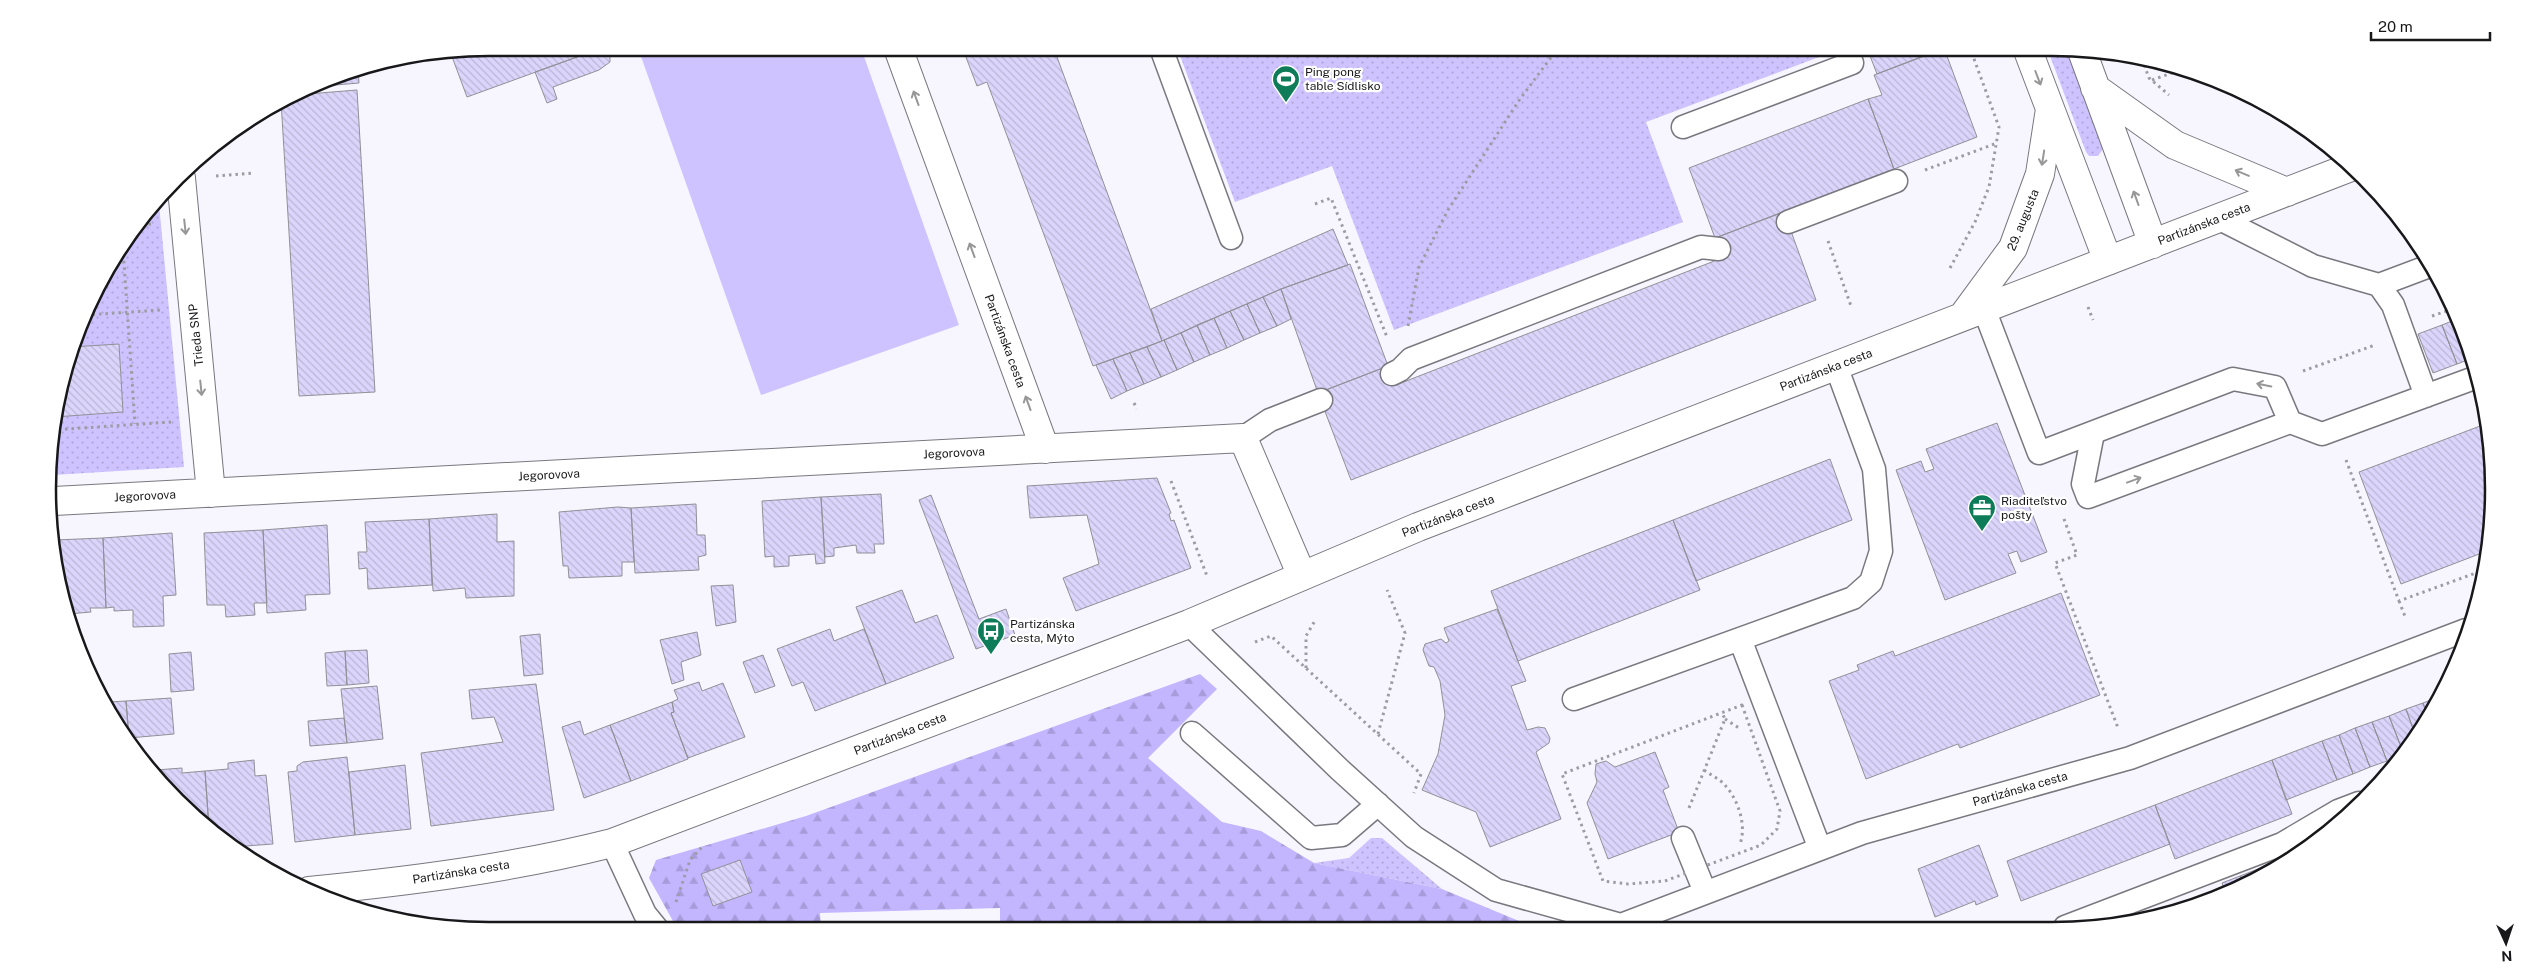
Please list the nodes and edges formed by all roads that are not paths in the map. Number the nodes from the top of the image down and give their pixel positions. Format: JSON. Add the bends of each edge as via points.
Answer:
{"nodes":[{"id":1,"x":901,"y":56,"type":"edge"},
{"id":2,"x":1164,"y":56,"type":"edge"},
{"id":3,"x":1849,"y":56,"type":"edge"},
{"id":4,"x":2030,"y":56,"type":"edge"},
{"id":5,"x":2084,"y":57,"type":"edge"},
{"id":6,"x":2095,"y":88,"type":"junction"},
{"id":7,"x":2050,"y":109,"type":"junction"},
{"id":8,"x":1683,"y":127,"type":"dead end"},
{"id":9,"x":2344,"y":171,"type":"edge"},
{"id":10,"x":1896,"y":181,"type":"road end"},
{"id":11,"x":182,"y":185,"type":"edge"},
{"id":12,"x":2286,"y":192,"type":"junction"},
{"id":13,"x":2218,"y":218,"type":"junction"},
{"id":14,"x":1788,"y":222,"type":"dead end"},
{"id":15,"x":1231,"y":238,"type":"dead end"},
{"id":16,"x":2153,"y":244,"type":"junction"},
{"id":17,"x":1719,"y":248,"type":"dead end"},
{"id":18,"x":2108,"y":261,"type":"junction"},
{"id":19,"x":2424,"y":268,"type":"edge"},
{"id":20,"x":2379,"y":285,"type":"junction"},
{"id":21,"x":1974,"y":313,"type":"junction"},
{"id":22,"x":1836,"y":366,"type":"junction"},
{"id":23,"x":1396,"y":372,"type":"road end"},
{"id":24,"x":2471,"y":380,"type":"edge"},
{"id":25,"x":2426,"y":396,"type":"junction"},
{"id":26,"x":1321,"y":400,"type":"dead end"},
{"id":27,"x":2290,"y":422,"type":"junction"},
{"id":28,"x":2092,"y":433,"type":"junction"},
{"id":29,"x":1243,"y":438,"type":"junction"},
{"id":30,"x":1045,"y":449,"type":"junction"},
{"id":31,"x":211,"y":493,"type":"junction"},
{"id":32,"x":56,"y":501,"type":"edge"},
{"id":33,"x":1302,"y":576,"type":"junction"},
{"id":34,"x":1189,"y":624,"type":"junction"},
{"id":35,"x":2460,"y":632,"type":"edge"},
{"id":36,"x":1740,"y":638,"type":"junction"},
{"id":37,"x":1574,"y":699,"type":"dead end"},
{"id":38,"x":1192,"y":733,"type":"dead end"},
{"id":39,"x":1378,"y":804,"type":"junction"},
{"id":40,"x":2342,"y":809,"type":"edge"},
{"id":41,"x":1683,"y":838,"type":"road end"},
{"id":42,"x":612,"y":843,"type":"junction"},
{"id":43,"x":1820,"y":849,"type":"junction"},
{"id":44,"x":324,"y":889,"type":"edge"},
{"id":45,"x":1705,"y":892,"type":"junction"},
{"id":46,"x":2081,"y":921,"type":"edge"},
{"id":47,"x":652,"y":922,"type":"edge"},
{"id":48,"x":1614,"y":922,"type":"edge"},
{"id":49,"x":1638,"y":922,"type":"edge"}],
"edges":[{"from":30,"to":1,"type":"street","name":"Partizánska cesta","one_way":true},
{"from":2,"to":15,"type":"lane"},
{"from":3,"to":8,"type":"lane","via":[[1852,63]]},
{"from":4,"to":7,"type":"street","name":"29. augusta","one_way":true},
{"from":5,"to":6,"type":"street"},
{"from":12,"to":6,"type":"street","one_way":true,"via":[[2175,144]]},
{"from":16,"to":6,"type":"street","one_way":true},
{"from":7,"to":18,"type":"street","name":"29. augusta"},
{"from":7,"to":21,"type":"street","name":"29. augusta","one_way":true,"via":[[2040,174],[2013,248]]},
{"from":9,"to":12,"type":"street","name":"Partizánska cesta"},
{"from":10,"to":14,"type":"lane"},
{"from":11,"to":31,"type":"street","name":"Trieda SNP","one_way":true},
{"from":12,"to":13,"type":"street","name":"Partizánska cesta"},
{"from":13,"to":16,"type":"street","name":"Partizánska cesta"},
{"from":13,"to":20,"type":"lane","via":[[2313,266]]},
{"from":16,"to":18,"type":"street","name":"Partizánska cesta"},
{"from":17,"to":23,"type":"lane","via":[[1701,247],[1412,359]]},
{"from":18,"to":21,"type":"street","name":"Partizánska cesta"},
{"from":19,"to":20,"type":"lane"},
{"from":20,"to":25,"type":"lane","via":[[2393,304]]},
{"from":21,"to":22,"type":"street","name":"Partizánska cesta"},
{"from":21,"to":28,"type":"lane","via":[[2039,453]]},
{"from":22,"to":33,"type":"street","name":"Partizánska cesta","via":[[1418,527]]},
{"from":22,"to":36,"type":"lane","via":[[1874,469],[1881,551],[1870,582],[1852,598]]},
{"from":24,"to":25,"type":"lane"},
{"from":25,"to":27,"type":"lane","via":[[2322,434]]},
{"from":26,"to":29,"type":"lane","via":[[1270,420]]},
{"from":27,"to":28,"type":"lane","one_way":true,"via":[[2275,387],[2233,379]]},
{"from":28,"to":27,"type":"lane","one_way":true,"via":[[2083,484],[2088,497]]},
{"from":29,"to":30,"type":"street"},
{"from":29,"to":33,"type":"street"},
{"from":30,"to":31,"type":"street","name":"Jegorovova"},
{"from":31,"to":32,"type":"street","name":"Jegorovova"},
{"from":33,"to":34,"type":"street","name":"Partizánska cesta"},
{"from":34,"to":39,"type":"lane","name":"Partizánska cesta"},
{"from":34,"to":42,"type":"street","name":"Partizánska cesta"},
{"from":35,"to":43,"type":"lane","name":"Partizánska cesta","via":[[2130,758],[1862,833]]},
{"from":36,"to":37,"type":"lane"},
{"from":36,"to":43,"type":"lane"},
{"from":38,"to":39,"type":"lane","via":[[1311,838],[1342,835]]},
{"from":39,"to":48,"type":"lane","name":"Partizánska cesta","via":[[1414,837],[1496,890]]},
{"from":40,"to":46,"type":"lane","via":[[2282,844]]},
{"from":41,"to":45,"type":"lane"},
{"from":42,"to":44,"type":"street","name":"Partizánska cesta","via":[[537,861]]},
{"from":42,"to":47,"type":"lane"},
{"from":43,"to":45,"type":"lane","name":"Partizánska cesta"},
{"from":45,"to":49,"type":"lane","name":"Partizánska cesta"}]}
